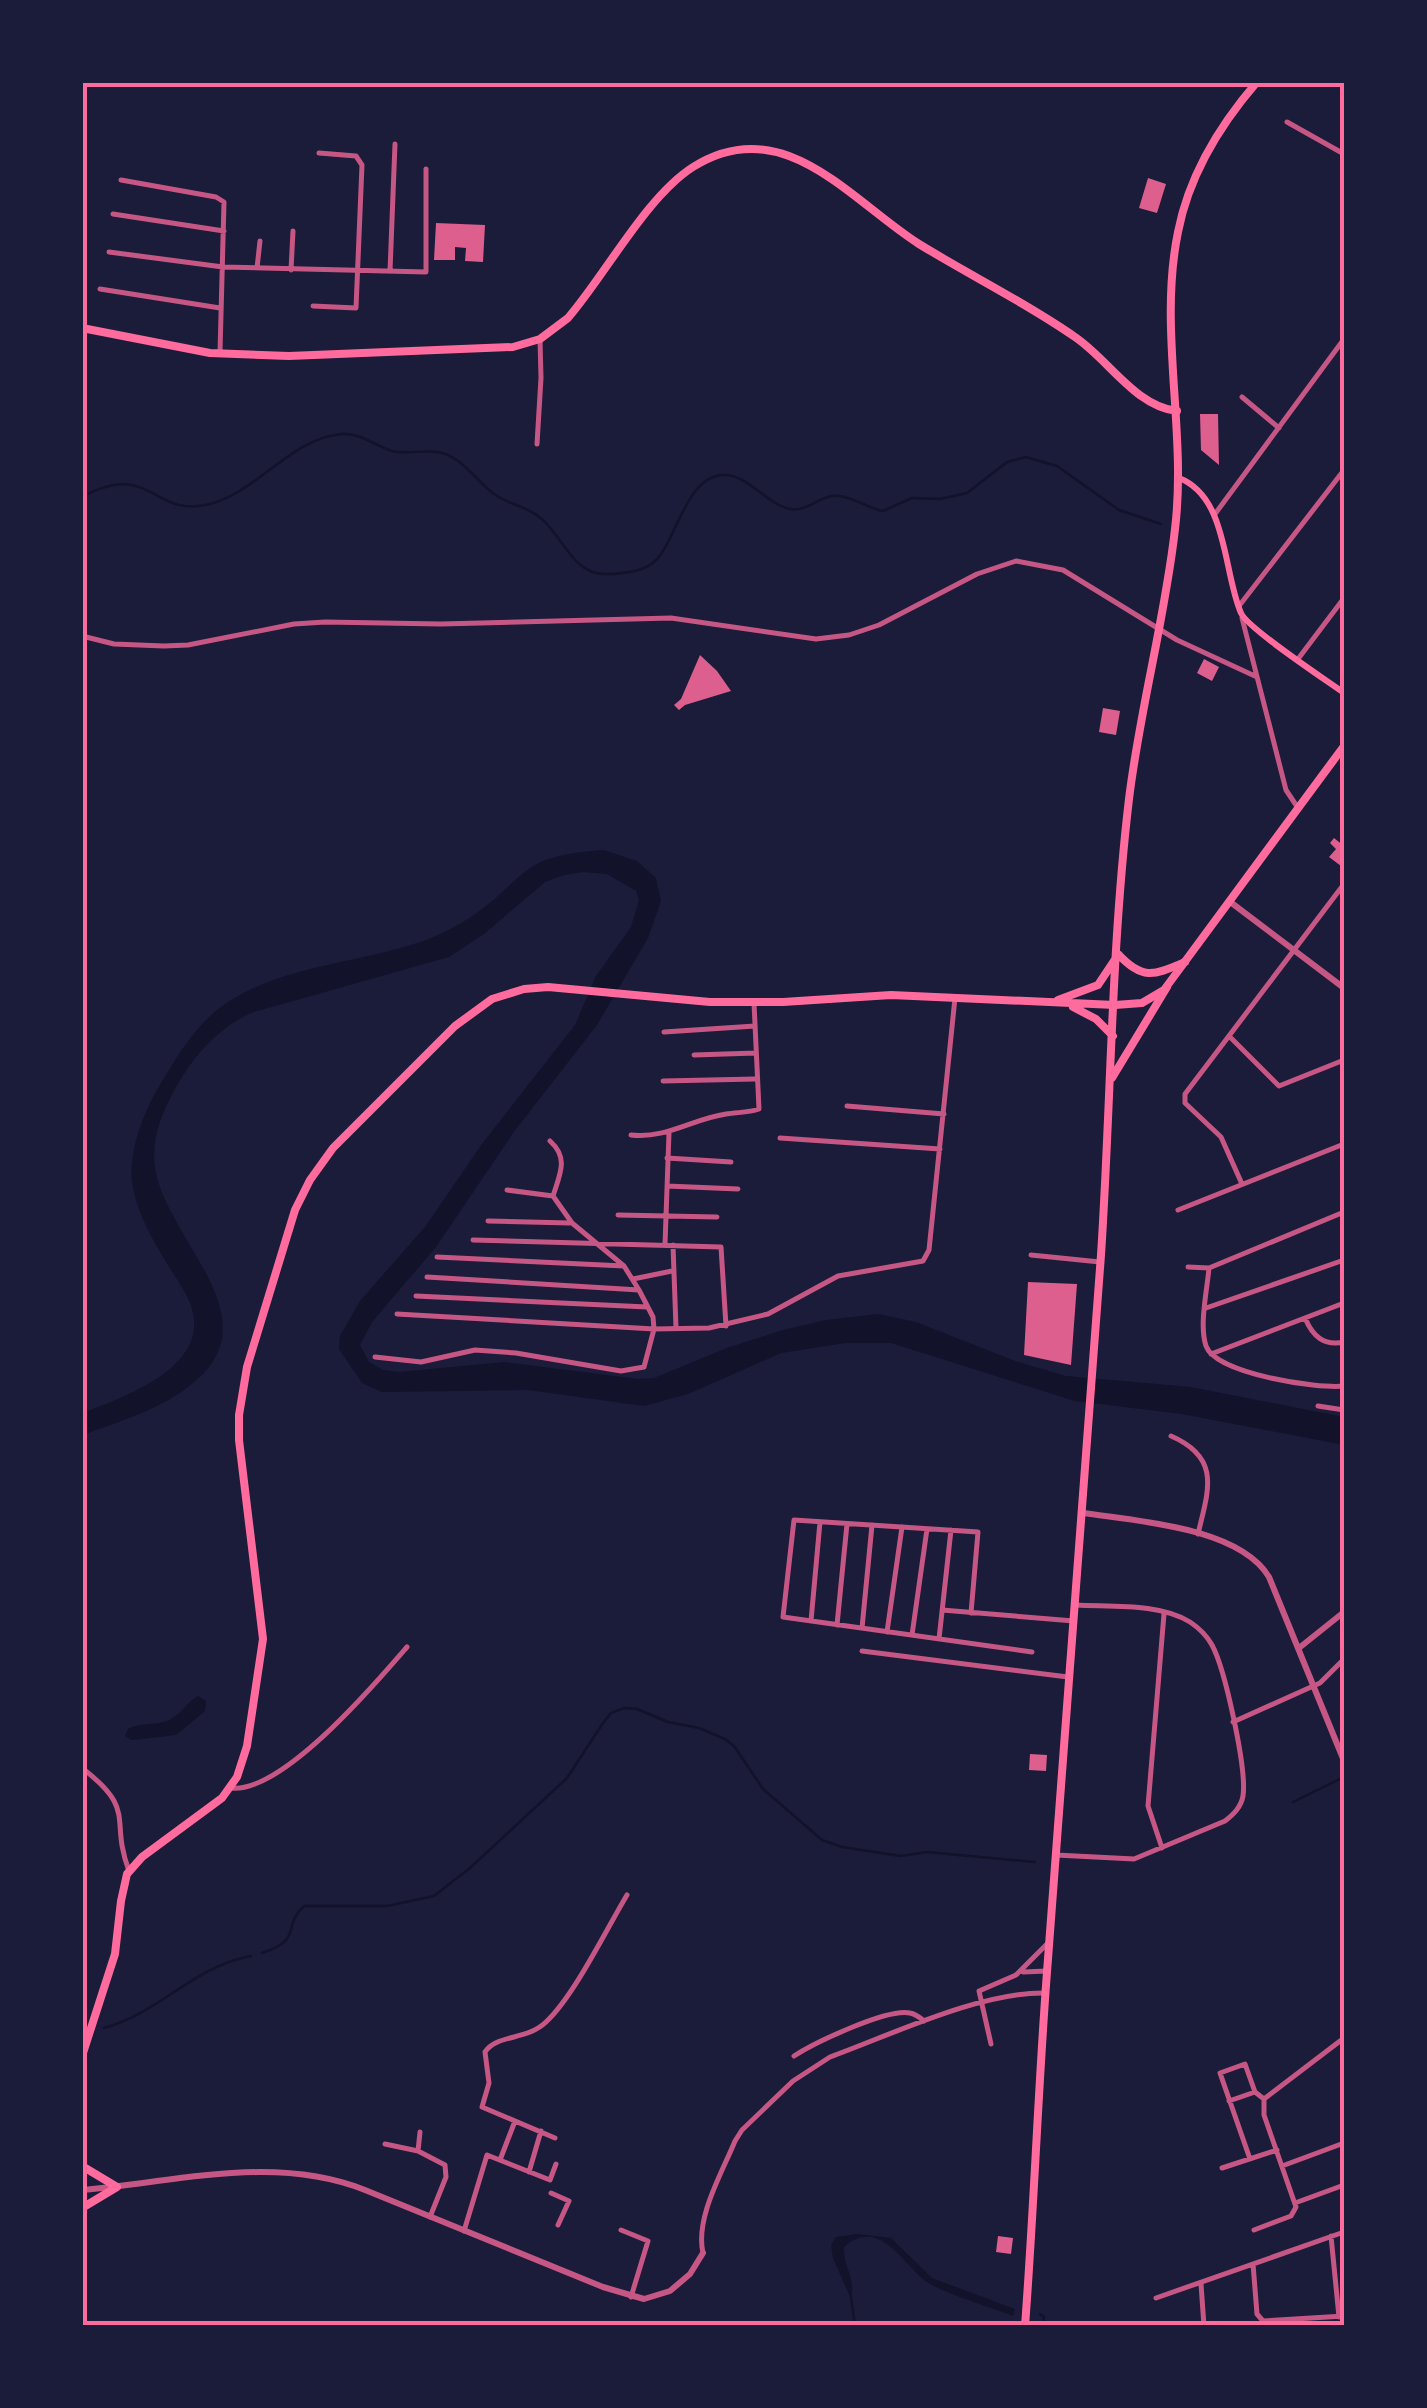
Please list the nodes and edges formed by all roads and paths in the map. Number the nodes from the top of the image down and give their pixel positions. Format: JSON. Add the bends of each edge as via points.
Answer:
{"nodes":[{"id":1,"x":1257,"y":82,"type":"edge"},
{"id":2,"x":1287,"y":122,"type":"dead end"},
{"id":3,"x":394,"y":144,"type":"dead end"},
{"id":4,"x":319,"y":153,"type":"dead end"},
{"id":5,"x":1344,"y":154,"type":"edge"},
{"id":6,"x":426,"y":168,"type":"dead end"},
{"id":7,"x":121,"y":180,"type":"dead end"},
{"id":8,"x":113,"y":214,"type":"dead end"},
{"id":9,"x":292,"y":230,"type":"dead end"},
{"id":10,"x":224,"y":232,"type":"junction"},
{"id":11,"x":260,"y":241,"type":"dead end"},
{"id":12,"x":109,"y":252,"type":"dead end"},
{"id":13,"x":223,"y":267,"type":"junction"},
{"id":14,"x":256,"y":268,"type":"junction"},
{"id":15,"x":291,"y":270,"type":"junction"},
{"id":16,"x":357,"y":272,"type":"junction"},
{"id":17,"x":390,"y":272,"type":"junction"},
{"id":18,"x":100,"y":289,"type":"dead end"},
{"id":19,"x":313,"y":306,"type":"dead end"},
{"id":20,"x":222,"y":308,"type":"junction"},
{"id":21,"x":82,"y":328,"type":"edge"},
{"id":22,"x":540,"y":338,"type":"junction"},
{"id":23,"x":1344,"y":340,"type":"edge"},
{"id":24,"x":220,"y":354,"type":"junction"},
{"id":25,"x":1242,"y":397,"type":"dead end"},
{"id":26,"x":1178,"y":411,"type":"junction"},
{"id":27,"x":1279,"y":428,"type":"junction"},
{"id":28,"x":537,"y":444,"type":"dead end"},
{"id":29,"x":1344,"y":470,"type":"edge"},
{"id":30,"x":1179,"y":478,"type":"junction"},
{"id":31,"x":1213,"y":516,"type":"junction"},
{"id":32,"x":1344,"y":598,"type":"edge"},
{"id":33,"x":1239,"y":606,"type":"junction"},
{"id":34,"x":1242,"y":618,"type":"junction"},
{"id":35,"x":1158,"y":629,"type":"junction"},
{"id":36,"x":82,"y":636,"type":"edge"},
{"id":37,"x":1298,"y":659,"type":"junction"},
{"id":38,"x":1257,"y":677,"type":"junction"},
{"id":39,"x":1344,"y":693,"type":"edge"},
{"id":40,"x":1344,"y":746,"type":"edge"},
{"id":41,"x":1298,"y":808,"type":"junction"},
{"id":42,"x":1344,"y":884,"type":"edge"},
{"id":43,"x":1229,"y":901,"type":"junction"},
{"id":44,"x":1294,"y":950,"type":"junction"},
{"id":45,"x":1118,"y":954,"type":"junction"},
{"id":46,"x":1185,"y":962,"type":"junction"},
{"id":47,"x":1167,"y":987,"type":"junction"},
{"id":48,"x":1344,"y":988,"type":"edge"},
{"id":49,"x":955,"y":998,"type":"junction"},
{"id":50,"x":1048,"y":1002,"type":"junction"},
{"id":51,"x":754,"y":1003,"type":"junction"},
{"id":52,"x":1064,"y":1004,"type":"junction"},
{"id":53,"x":1115,"y":1006,"type":"junction"},
{"id":54,"x":754,"y":1026,"type":"junction"},
{"id":55,"x":664,"y":1032,"type":"dead end"},
{"id":56,"x":1113,"y":1036,"type":"junction"},
{"id":57,"x":1230,"y":1037,"type":"junction"},
{"id":58,"x":756,"y":1054,"type":"junction"},
{"id":59,"x":694,"y":1055,"type":"dead end"},
{"id":60,"x":1344,"y":1060,"type":"edge"},
{"id":61,"x":757,"y":1079,"type":"junction"},
{"id":62,"x":664,"y":1081,"type":"dead end"},
{"id":63,"x":1110,"y":1082,"type":"junction"},
{"id":64,"x":847,"y":1106,"type":"dead end"},
{"id":65,"x":944,"y":1114,"type":"junction"},
{"id":66,"x":670,"y":1134,"type":"junction"},
{"id":67,"x":631,"y":1135,"type":"dead end"},
{"id":68,"x":780,"y":1138,"type":"dead end"},
{"id":69,"x":550,"y":1141,"type":"dead end"},
{"id":70,"x":1344,"y":1144,"type":"edge"},
{"id":71,"x":940,"y":1150,"type":"junction"},
{"id":72,"x":668,"y":1158,"type":"junction"},
{"id":73,"x":732,"y":1162,"type":"dead end"},
{"id":74,"x":1242,"y":1184,"type":"junction"},
{"id":75,"x":666,"y":1186,"type":"junction"},
{"id":76,"x":738,"y":1189,"type":"dead end"},
{"id":77,"x":507,"y":1190,"type":"dead end"},
{"id":78,"x":553,"y":1196,"type":"junction"},
{"id":79,"x":1178,"y":1210,"type":"dead end"},
{"id":80,"x":1344,"y":1212,"type":"edge"},
{"id":81,"x":618,"y":1215,"type":"dead end"},
{"id":82,"x":666,"y":1216,"type":"junction"},
{"id":83,"x":717,"y":1217,"type":"dead end"},
{"id":84,"x":488,"y":1221,"type":"dead end"},
{"id":85,"x":572,"y":1223,"type":"junction"},
{"id":86,"x":473,"y":1240,"type":"dead end"},
{"id":87,"x":598,"y":1243,"type":"junction"},
{"id":88,"x":665,"y":1244,"type":"junction"},
{"id":89,"x":674,"y":1245,"type":"junction"},
{"id":90,"x":1032,"y":1255,"type":"dead end"},
{"id":91,"x":437,"y":1257,"type":"dead end"},
{"id":92,"x":1344,"y":1260,"type":"edge"},
{"id":93,"x":1100,"y":1262,"type":"junction"},
{"id":94,"x":624,"y":1266,"type":"junction"},
{"id":95,"x":1188,"y":1267,"type":"dead end"},
{"id":96,"x":1208,"y":1268,"type":"junction"},
{"id":97,"x":672,"y":1271,"type":"junction"},
{"id":98,"x":427,"y":1277,"type":"dead end"},
{"id":99,"x":633,"y":1279,"type":"junction"},
{"id":100,"x":639,"y":1290,"type":"junction"},
{"id":101,"x":416,"y":1296,"type":"dead end"},
{"id":102,"x":1344,"y":1303,"type":"edge"},
{"id":103,"x":648,"y":1308,"type":"junction"},
{"id":104,"x":1206,"y":1308,"type":"junction"},
{"id":105,"x":397,"y":1314,"type":"dead end"},
{"id":106,"x":1305,"y":1318,"type":"junction"},
{"id":107,"x":726,"y":1326,"type":"junction"},
{"id":108,"x":654,"y":1328,"type":"junction"},
{"id":109,"x":676,"y":1328,"type":"junction"},
{"id":110,"x":1344,"y":1342,"type":"edge"},
{"id":111,"x":1211,"y":1354,"type":"junction"},
{"id":112,"x":375,"y":1357,"type":"dead end"},
{"id":113,"x":1344,"y":1386,"type":"edge"},
{"id":114,"x":1318,"y":1406,"type":"dead end"},
{"id":115,"x":1344,"y":1410,"type":"edge"},
{"id":116,"x":1171,"y":1436,"type":"dead end"},
{"id":117,"x":1084,"y":1514,"type":"junction"},
{"id":118,"x":820,"y":1522,"type":"junction"},
{"id":119,"x":847,"y":1524,"type":"junction"},
{"id":120,"x":872,"y":1525,"type":"junction"},
{"id":121,"x":902,"y":1527,"type":"junction"},
{"id":122,"x":928,"y":1528,"type":"junction"},
{"id":123,"x":951,"y":1530,"type":"junction"},
{"id":124,"x":1198,"y":1534,"type":"junction"},
{"id":125,"x":1076,"y":1604,"type":"junction"},
{"id":126,"x":942,"y":1610,"type":"junction"},
{"id":127,"x":971,"y":1612,"type":"junction"},
{"id":128,"x":1344,"y":1612,"type":"edge"},
{"id":129,"x":1164,"y":1613,"type":"junction"},
{"id":130,"x":811,"y":1621,"type":"junction"},
{"id":131,"x":1075,"y":1621,"type":"junction"},
{"id":132,"x":837,"y":1625,"type":"junction"},
{"id":133,"x":862,"y":1628,"type":"junction"},
{"id":134,"x":886,"y":1632,"type":"junction"},
{"id":135,"x":912,"y":1635,"type":"junction"},
{"id":136,"x":939,"y":1639,"type":"junction"},
{"id":137,"x":407,"y":1647,"type":"dead end"},
{"id":138,"x":1299,"y":1648,"type":"junction"},
{"id":139,"x":862,"y":1651,"type":"dead end"},
{"id":140,"x":1032,"y":1652,"type":"dead end"},
{"id":141,"x":1344,"y":1659,"type":"edge"},
{"id":142,"x":1070,"y":1678,"type":"junction"},
{"id":143,"x":1315,"y":1685,"type":"junction"},
{"id":144,"x":1233,"y":1722,"type":"junction"},
{"id":145,"x":1344,"y":1762,"type":"edge"},
{"id":146,"x":82,"y":1768,"type":"edge"},
{"id":147,"x":230,"y":1788,"type":"junction"},
{"id":148,"x":1162,"y":1848,"type":"junction"},
{"id":149,"x":1056,"y":1855,"type":"junction"},
{"id":150,"x":130,"y":1870,"type":"junction"},
{"id":151,"x":627,"y":1896,"type":"dead end"},
{"id":152,"x":1049,"y":1942,"type":"junction"},
{"id":153,"x":1047,"y":1971,"type":"junction"},
{"id":154,"x":1016,"y":1975,"type":"junction"},
{"id":155,"x":1046,"y":1992,"type":"junction"},
{"id":156,"x":982,"y":2003,"type":"junction"},
{"id":157,"x":926,"y":2022,"type":"junction"},
{"id":158,"x":1344,"y":2038,"type":"edge"},
{"id":159,"x":992,"y":2044,"type":"dead end"},
{"id":160,"x":82,"y":2056,"type":"edge"},
{"id":161,"x":794,"y":2056,"type":"dead end"},
{"id":162,"x":1255,"y":2092,"type":"junction"},
{"id":163,"x":1264,"y":2099,"type":"junction"},
{"id":164,"x":1229,"y":2101,"type":"junction"},
{"id":165,"x":516,"y":2121,"type":"junction"},
{"id":166,"x":420,"y":2132,"type":"dead end"},
{"id":167,"x":541,"y":2132,"type":"junction"},
{"id":168,"x":555,"y":2138,"type":"dead end"},
{"id":169,"x":1344,"y":2143,"type":"edge"},
{"id":170,"x":386,"y":2144,"type":"dead end"},
{"id":171,"x":1276,"y":2150,"type":"junction"},
{"id":172,"x":418,"y":2151,"type":"junction"},
{"id":173,"x":1250,"y":2159,"type":"junction"},
{"id":174,"x":500,"y":2160,"type":"junction"},
{"id":175,"x":556,"y":2164,"type":"dead end"},
{"id":176,"x":82,"y":2166,"type":"edge"},
{"id":177,"x":1282,"y":2166,"type":"junction"},
{"id":178,"x":1222,"y":2168,"type":"dead end"},
{"id":179,"x":528,"y":2172,"type":"junction"},
{"id":180,"x":1344,"y":2185,"type":"edge"},
{"id":181,"x":117,"y":2187,"type":"junction"},
{"id":182,"x":82,"y":2190,"type":"edge"},
{"id":183,"x":551,"y":2193,"type":"dead end"},
{"id":184,"x":1295,"y":2203,"type":"junction"},
{"id":185,"x":82,"y":2208,"type":"edge"},
{"id":186,"x":430,"y":2217,"type":"junction"},
{"id":187,"x":558,"y":2225,"type":"dead end"},
{"id":188,"x":621,"y":2230,"type":"dead end"},
{"id":189,"x":1254,"y":2230,"type":"dead end"},
{"id":190,"x":464,"y":2231,"type":"junction"},
{"id":191,"x":1344,"y":2232,"type":"edge"},
{"id":192,"x":1331,"y":2236,"type":"junction"},
{"id":193,"x":703,"y":2252,"type":"joint"},
{"id":194,"x":1253,"y":2264,"type":"junction"},
{"id":195,"x":1200,"y":2282,"type":"junction"},
{"id":196,"x":631,"y":2296,"type":"junction"},
{"id":197,"x":1156,"y":2298,"type":"dead end"},
{"id":198,"x":1342,"y":2316,"type":"edge"},
{"id":199,"x":1025,"y":2326,"type":"edge"},
{"id":200,"x":1204,"y":2326,"type":"edge"}],
"edges":[{"from":1,"to":26,"type":"main road","via":[[1210,146],[1180,224],[1172,295]]},
{"from":2,"to":5,"type":"street"},
{"from":3,"to":17,"type":"street"},
{"from":4,"to":16,"type":"street","via":[[362,162]]},
{"from":6,"to":17,"type":"street","via":[[426,272]]},
{"from":7,"to":10,"type":"street","via":[[222,200]]},
{"from":8,"to":10,"type":"street"},
{"from":9,"to":15,"type":"street"},
{"from":10,"to":13,"type":"street"},
{"from":11,"to":14,"type":"street"},
{"from":12,"to":13,"type":"street"},
{"from":13,"to":14,"type":"street"},
{"from":13,"to":20,"type":"street"},
{"from":14,"to":15,"type":"street"},
{"from":15,"to":16,"type":"street"},
{"from":16,"to":17,"type":"street"},
{"from":16,"to":19,"type":"street","via":[[356,308]]},
{"from":18,"to":20,"type":"street"},
{"from":20,"to":24,"type":"street"},
{"from":21,"to":24,"type":"main road"},
{"from":22,"to":24,"type":"main road","via":[[513,347],[451,351]]},
{"from":22,"to":26,"type":"main road","via":[[575,309],[674,181],[710,158],[756,150],[827,174],[918,243],[1086,344],[1150,403]]},
{"from":22,"to":28,"type":"street"},
{"from":23,"to":27,"type":"street"},
{"from":25,"to":27,"type":"street"},
{"from":26,"to":30,"type":"main road"},
{"from":27,"to":31,"type":"street"},
{"from":29,"to":33,"type":"street"},
{"from":30,"to":31,"type":"main road","via":[[1198,488]]},
{"from":30,"to":35,"type":"main road"},
{"from":31,"to":33,"type":"main road"},
{"from":32,"to":37,"type":"street"},
{"from":33,"to":34,"type":"main road"},
{"from":34,"to":37,"type":"main road"},
{"from":34,"to":38,"type":"street"},
{"from":35,"to":36,"type":"street","via":[[1063,570],[1016,561],[879,625],[816,639],[671,618],[325,622],[164,646]]},
{"from":35,"to":38,"type":"street"},
{"from":35,"to":45,"type":"main road","via":[[1129,797]]},
{"from":37,"to":39,"type":"main road"},
{"from":38,"to":41,"type":"street","via":[[1286,790]]},
{"from":40,"to":41,"type":"main road"},
{"from":41,"to":43,"type":"main road"},
{"from":42,"to":44,"type":"street"},
{"from":43,"to":44,"type":"street"},
{"from":43,"to":46,"type":"main road"},
{"from":44,"to":48,"type":"street"},
{"from":44,"to":57,"type":"street"},
{"from":45,"to":46,"type":"main road","via":[[1147,974]]},
{"from":45,"to":50,"type":"main road","via":[[1098,985]]},
{"from":45,"to":53,"type":"main road"},
{"from":46,"to":47,"type":"main road"},
{"from":47,"to":53,"type":"main road","via":[[1146,1002]]},
{"from":47,"to":63,"type":"main road"},
{"from":49,"to":50,"type":"main road"},
{"from":49,"to":51,"type":"main road","via":[[891,994]]},
{"from":49,"to":65,"type":"street"},
{"from":50,"to":52,"type":"main road"},
{"from":51,"to":54,"type":"street"},
{"from":51,"to":147,"type":"main road","via":[[524,989],[492,999],[465,1017],[310,1180],[294,1210],[239,1415],[263,1638],[248,1746]]},
{"from":52,"to":53,"type":"main road"},
{"from":52,"to":56,"type":"main road","via":[[1092,1016]]},
{"from":53,"to":56,"type":"main road"},
{"from":54,"to":55,"type":"street"},
{"from":54,"to":58,"type":"street"},
{"from":56,"to":63,"type":"main road"},
{"from":57,"to":60,"type":"street","via":[[1280,1086]]},
{"from":57,"to":74,"type":"street","via":[[1184,1100],[1221,1137]]},
{"from":58,"to":59,"type":"street"},
{"from":58,"to":61,"type":"street"},
{"from":61,"to":62,"type":"street"},
{"from":61,"to":66,"type":"street","via":[[761,1106],[755,1112],[726,1114]]},
{"from":63,"to":93,"type":"main road"},
{"from":64,"to":65,"type":"street"},
{"from":65,"to":71,"type":"street"},
{"from":66,"to":67,"type":"street"},
{"from":66,"to":72,"type":"street"},
{"from":68,"to":71,"type":"street"},
{"from":69,"to":78,"type":"street","via":[[563,1161]]},
{"from":70,"to":74,"type":"street"},
{"from":71,"to":107,"type":"street","via":[[923,1261],[838,1276],[768,1314]]},
{"from":72,"to":73,"type":"street"},
{"from":72,"to":75,"type":"street"},
{"from":74,"to":79,"type":"street"},
{"from":75,"to":76,"type":"street"},
{"from":75,"to":82,"type":"street"},
{"from":77,"to":78,"type":"street"},
{"from":78,"to":85,"type":"street"},
{"from":80,"to":96,"type":"street"},
{"from":81,"to":82,"type":"street"},
{"from":82,"to":83,"type":"street"},
{"from":82,"to":88,"type":"street"},
{"from":84,"to":85,"type":"street"},
{"from":85,"to":87,"type":"street"},
{"from":86,"to":87,"type":"street"},
{"from":87,"to":88,"type":"street"},
{"from":87,"to":94,"type":"street"},
{"from":88,"to":89,"type":"street"},
{"from":89,"to":97,"type":"street"},
{"from":89,"to":107,"type":"street","via":[[720,1246]]},
{"from":90,"to":93,"type":"street"},
{"from":91,"to":94,"type":"street"},
{"from":92,"to":104,"type":"street"},
{"from":93,"to":117,"type":"main road"},
{"from":94,"to":99,"type":"street"},
{"from":95,"to":96,"type":"street"},
{"from":96,"to":104,"type":"street"},
{"from":97,"to":99,"type":"street"},
{"from":97,"to":109,"type":"street"},
{"from":98,"to":100,"type":"street"},
{"from":99,"to":100,"type":"street"},
{"from":100,"to":103,"type":"street"},
{"from":101,"to":103,"type":"street"},
{"from":102,"to":106,"type":"street"},
{"from":103,"to":108,"type":"street"},
{"from":104,"to":111,"type":"street"},
{"from":105,"to":108,"type":"street"},
{"from":106,"to":110,"type":"street","via":[[1322,1340]]},
{"from":106,"to":111,"type":"street"},
{"from":107,"to":109,"type":"street"},
{"from":108,"to":109,"type":"street"},
{"from":108,"to":112,"type":"street","via":[[648,1359],[638,1370],[491,1351],[421,1362]]},
{"from":111,"to":113,"type":"street","via":[[1285,1381]]},
{"from":114,"to":115,"type":"street"},
{"from":116,"to":124,"type":"street","via":[[1208,1469]]},
{"from":117,"to":124,"type":"street"},
{"from":117,"to":125,"type":"main road"},
{"from":118,"to":119,"type":"street"},
{"from":118,"to":130,"type":"street"},
{"from":118,"to":130,"type":"street","via":[[794,1520],[783,1618]]},
{"from":119,"to":120,"type":"street"},
{"from":119,"to":132,"type":"street"},
{"from":120,"to":121,"type":"street"},
{"from":120,"to":133,"type":"street"},
{"from":121,"to":122,"type":"street"},
{"from":121,"to":134,"type":"street"},
{"from":122,"to":123,"type":"street"},
{"from":122,"to":135,"type":"street"},
{"from":123,"to":126,"type":"street"},
{"from":123,"to":127,"type":"street","via":[[978,1532]]},
{"from":124,"to":138,"type":"street","via":[[1248,1553],[1264,1568]]},
{"from":125,"to":129,"type":"street"},
{"from":125,"to":131,"type":"main road"},
{"from":126,"to":127,"type":"street"},
{"from":126,"to":136,"type":"street"},
{"from":127,"to":131,"type":"street"},
{"from":128,"to":138,"type":"street"},
{"from":129,"to":144,"type":"street","via":[[1190,1622],[1211,1644]]},
{"from":129,"to":148,"type":"street","via":[[1148,1806]]},
{"from":130,"to":132,"type":"street"},
{"from":131,"to":142,"type":"main road"},
{"from":132,"to":133,"type":"street"},
{"from":133,"to":134,"type":"street"},
{"from":134,"to":135,"type":"street"},
{"from":135,"to":136,"type":"street"},
{"from":136,"to":140,"type":"street"},
{"from":137,"to":147,"type":"street","via":[[312,1746],[252,1786]]},
{"from":138,"to":143,"type":"street"},
{"from":139,"to":142,"type":"street"},
{"from":141,"to":143,"type":"street"},
{"from":142,"to":149,"type":"main road"},
{"from":143,"to":144,"type":"street"},
{"from":143,"to":145,"type":"street"},
{"from":144,"to":148,"type":"street","via":[[1240,1804],[1218,1825]]},
{"from":146,"to":150,"type":"street","via":[[118,1805]]},
{"from":147,"to":150,"type":"main road"},
{"from":148,"to":149,"type":"street","via":[[1127,1860]]},
{"from":149,"to":152,"type":"main road"},
{"from":150,"to":160,"type":"main road","via":[[114,1954]]},
{"from":151,"to":165,"type":"street","via":[[557,2011],[536,2032],[496,2041],[485,2052],[489,2075],[482,2107]]},
{"from":152,"to":153,"type":"main road"},
{"from":152,"to":154,"type":"street"},
{"from":153,"to":154,"type":"street"},
{"from":153,"to":155,"type":"main road"},
{"from":154,"to":156,"type":"street","via":[[979,1991]]},
{"from":155,"to":156,"type":"street"},
{"from":155,"to":199,"type":"main road"},
{"from":156,"to":157,"type":"street"},
{"from":156,"to":159,"type":"street"},
{"from":157,"to":161,"type":"street","via":[[912,2013],[891,2014]]},
{"from":157,"to":193,"type":"street","via":[[807,2070],[742,2130],[705,2220]]},
{"from":158,"to":163,"type":"street"},
{"from":162,"to":163,"type":"street"},
{"from":162,"to":164,"type":"street"},
{"from":162,"to":164,"type":"street","via":[[1245,2064],[1220,2074]]},
{"from":163,"to":171,"type":"street"},
{"from":164,"to":173,"type":"street"},
{"from":165,"to":167,"type":"street"},
{"from":165,"to":174,"type":"street"},
{"from":166,"to":172,"type":"street"},
{"from":167,"to":168,"type":"street"},
{"from":167,"to":179,"type":"street"},
{"from":169,"to":177,"type":"street"},
{"from":170,"to":172,"type":"street"},
{"from":171,"to":173,"type":"street"},
{"from":171,"to":177,"type":"street"},
{"from":172,"to":186,"type":"street","via":[[447,2171]]},
{"from":173,"to":178,"type":"street"},
{"from":174,"to":179,"type":"street"},
{"from":174,"to":190,"type":"street","via":[[487,2155]]},
{"from":175,"to":179,"type":"street","via":[[550,2180]]},
{"from":176,"to":181,"type":"main road"},
{"from":177,"to":184,"type":"street"},
{"from":180,"to":184,"type":"street"},
{"from":181,"to":182,"type":"street"},
{"from":181,"to":185,"type":"main road"},
{"from":181,"to":186,"type":"street","via":[[236,2172],[298,2173],[354,2186]]},
{"from":183,"to":187,"type":"street","via":[[569,2201]]},
{"from":184,"to":189,"type":"street","via":[[1293,2214]]},
{"from":186,"to":190,"type":"street"},
{"from":188,"to":196,"type":"street","via":[[648,2241]]},
{"from":190,"to":196,"type":"street"},
{"from":191,"to":192,"type":"street"},
{"from":192,"to":194,"type":"street"},
{"from":192,"to":198,"type":"street"},
{"from":193,"to":196,"type":"street","via":[[670,2291]]},
{"from":194,"to":195,"type":"street"},
{"from":194,"to":198,"type":"street","via":[[1260,2319]]},
{"from":195,"to":197,"type":"street"},
{"from":195,"to":200,"type":"street"}]}
